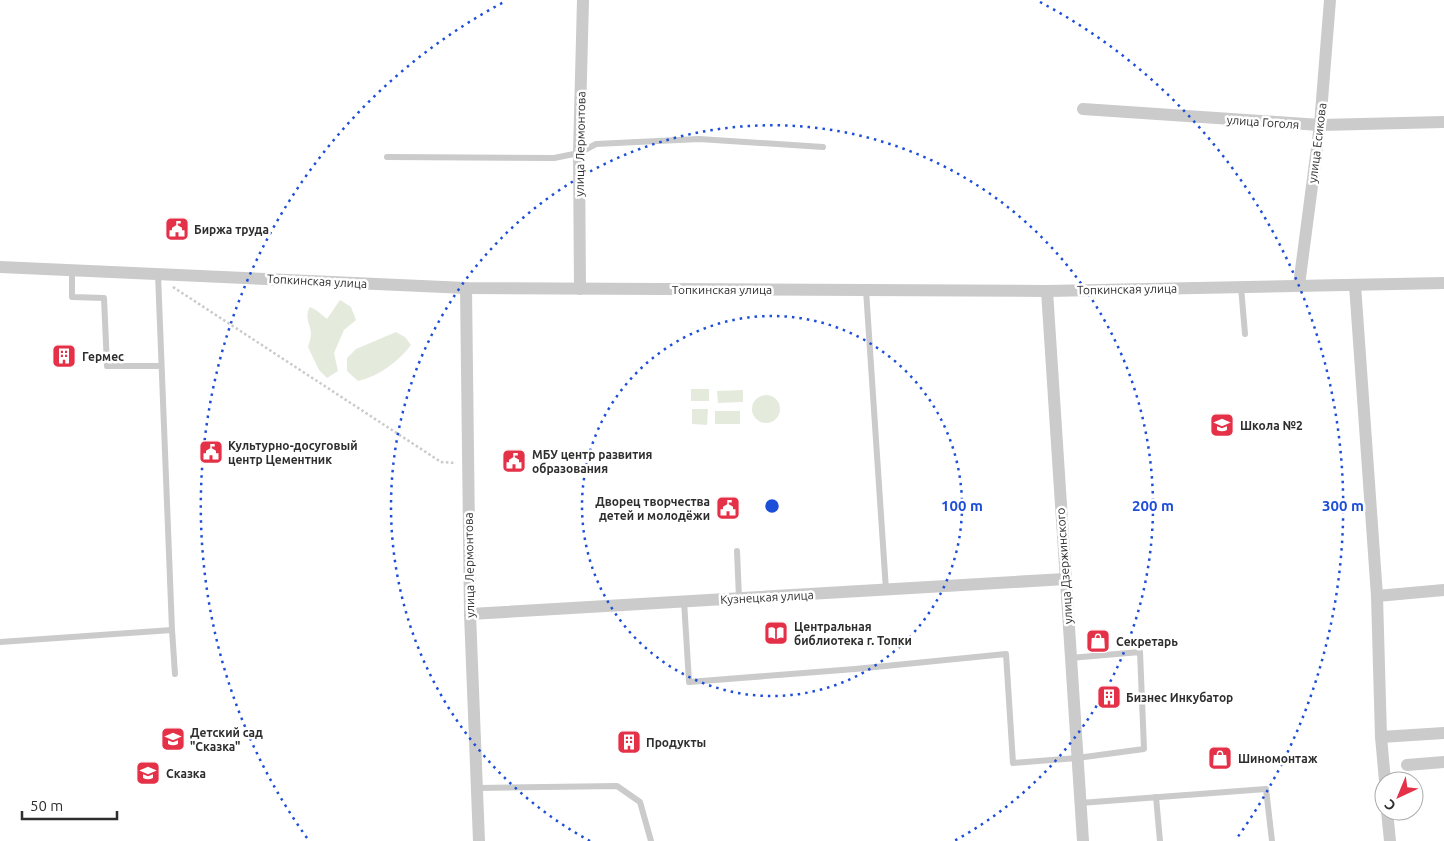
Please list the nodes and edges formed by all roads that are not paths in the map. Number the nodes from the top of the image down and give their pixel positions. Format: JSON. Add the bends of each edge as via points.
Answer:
{"nodes":[{"id":1,"x":583,"y":0,"type":"edge"},
{"id":2,"x":1330,"y":0,"type":"edge"},
{"id":3,"x":1083,"y":110,"type":"dead end"},
{"id":4,"x":1444,"y":122,"type":"edge"},
{"id":5,"x":1320,"y":126,"type":"junction"},
{"id":6,"x":823,"y":147,"type":"dead end"},
{"id":7,"x":579,"y":153,"type":"junction"},
{"id":8,"x":387,"y":157,"type":"dead end"},
{"id":9,"x":0,"y":267,"type":"edge"},
{"id":10,"x":72,"y":270,"type":"junction"},
{"id":11,"x":158,"y":278,"type":"junction"},
{"id":12,"x":1444,"y":282,"type":"edge"},
{"id":13,"x":1355,"y":285,"type":"junction"},
{"id":14,"x":1299,"y":286,"type":"junction"},
{"id":15,"x":1241,"y":287,"type":"junction"},
{"id":16,"x":466,"y":288,"type":"junction"},
{"id":17,"x":580,"y":289,"type":"junction"},
{"id":18,"x":866,"y":290,"type":"junction"},
{"id":19,"x":1047,"y":291,"type":"junction"},
{"id":20,"x":1245,"y":334,"type":"dead end"},
{"id":21,"x":161,"y":366,"type":"junction"},
{"id":22,"x":737,"y":551,"type":"dead end"},
{"id":23,"x":1065,"y":579,"type":"junction"},
{"id":24,"x":886,"y":590,"type":"junction"},
{"id":25,"x":1444,"y":590,"type":"edge"},
{"id":26,"x":1377,"y":596,"type":"junction"},
{"id":27,"x":739,"y":598,"type":"junction"},
{"id":28,"x":684,"y":601,"type":"junction"},
{"id":29,"x":470,"y":614,"type":"junction"},
{"id":30,"x":172,"y":630,"type":"junction"},
{"id":31,"x":0,"y":642,"type":"edge"},
{"id":32,"x":1070,"y":658,"type":"junction"},
{"id":33,"x":176,"y":674,"type":"dead end"},
{"id":34,"x":1444,"y":733,"type":"edge"},
{"id":35,"x":1381,"y":737,"type":"junction"},
{"id":36,"x":1077,"y":758,"type":"junction"},
{"id":37,"x":1444,"y":762,"type":"edge"},
{"id":38,"x":1408,"y":765,"type":"dead end"},
{"id":39,"x":1384,"y":771,"type":"edge"},
{"id":40,"x":478,"y":788,"type":"junction"},
{"id":41,"x":1156,"y":797,"type":"junction"},
{"id":42,"x":1080,"y":803,"type":"junction"},
{"id":43,"x":1388,"y":821,"type":"edge"},
{"id":44,"x":479,"y":841,"type":"edge"},
{"id":45,"x":652,"y":841,"type":"edge"},
{"id":46,"x":1083,"y":841,"type":"edge"},
{"id":47,"x":1160,"y":841,"type":"edge"},
{"id":48,"x":1272,"y":841,"type":"edge"},
{"id":49,"x":1390,"y":841,"type":"edge"}],
"edges":[{"from":1,"to":7,"type":"street","name":"улица Лермонтова"},
{"from":2,"to":5,"type":"street","name":"улица Есикова"},
{"from":3,"to":5,"type":"street","name":"улица Гоголя"},
{"from":4,"to":5,"type":"street","name":"улица Гоголя"},
{"from":5,"to":14,"type":"street","name":"улица Есикова"},
{"from":6,"to":7,"type":"lane","via":[[699,139],[596,144]]},
{"from":7,"to":8,"type":"lane","via":[[554,158]]},
{"from":7,"to":17,"type":"street","name":"улица Лермонтова"},
{"from":9,"to":10,"type":"street","name":"Топкинская улица"},
{"from":10,"to":11,"type":"street","name":"Топкинская улица"},
{"from":10,"to":21,"type":"lane","via":[[72,297],[104,298],[107,366]]},
{"from":11,"to":16,"type":"street","name":"Топкинская улица"},
{"from":11,"to":21,"type":"lane"},
{"from":12,"to":13,"type":"street","name":"Топкинская улица"},
{"from":13,"to":14,"type":"street","name":"Топкинская улица"},
{"from":13,"to":26,"type":"street"},
{"from":14,"to":15,"type":"street","name":"Топкинская улица"},
{"from":15,"to":19,"type":"street","name":"Топкинская улица"},
{"from":15,"to":20,"type":"lane"},
{"from":16,"to":17,"type":"street","name":"Топкинская улица"},
{"from":16,"to":29,"type":"street","name":"улица Лермонтова"},
{"from":17,"to":18,"type":"street","name":"Топкинская улица"},
{"from":18,"to":19,"type":"street","name":"Топкинская улица"},
{"from":18,"to":24,"type":"lane"},
{"from":19,"to":23,"type":"street","name":"улица Дзержинского"},
{"from":21,"to":30,"type":"lane"},
{"from":22,"to":27,"type":"lane"},
{"from":23,"to":24,"type":"street","name":"Кузнецкая улица"},
{"from":23,"to":32,"type":"street","name":"улица Дзержинского"},
{"from":24,"to":27,"type":"street","name":"Кузнецкая улица"},
{"from":25,"to":26,"type":"street"},
{"from":26,"to":35,"type":"street"},
{"from":27,"to":28,"type":"street","name":"Кузнецкая улица"},
{"from":28,"to":29,"type":"street","name":"Кузнецкая улица"},
{"from":28,"to":36,"type":"lane","via":[[689,682],[1006,654],[1013,764]]},
{"from":29,"to":40,"type":"street","name":"улица Лермонтова"},
{"from":30,"to":31,"type":"lane"},
{"from":30,"to":33,"type":"lane"},
{"from":32,"to":36,"type":"street","name":"улица Дзержинского"},
{"from":32,"to":36,"type":"lane","via":[[1140,652],[1144,748]]},
{"from":34,"to":35,"type":"street"},
{"from":35,"to":39,"type":"street"},
{"from":36,"to":42,"type":"street","name":"улица Дзержинского"},
{"from":37,"to":38,"type":"street"},
{"from":40,"to":44,"type":"street","name":"улица Лермонтова"},
{"from":40,"to":45,"type":"lane","via":[[617,786],[640,802]]},
{"from":41,"to":42,"type":"lane"},
{"from":41,"to":47,"type":"lane"},
{"from":41,"to":48,"type":"lane","via":[[1266,789]]},
{"from":42,"to":46,"type":"street","name":"улица Дзержинского"},
{"from":43,"to":49,"type":"street"}]}
